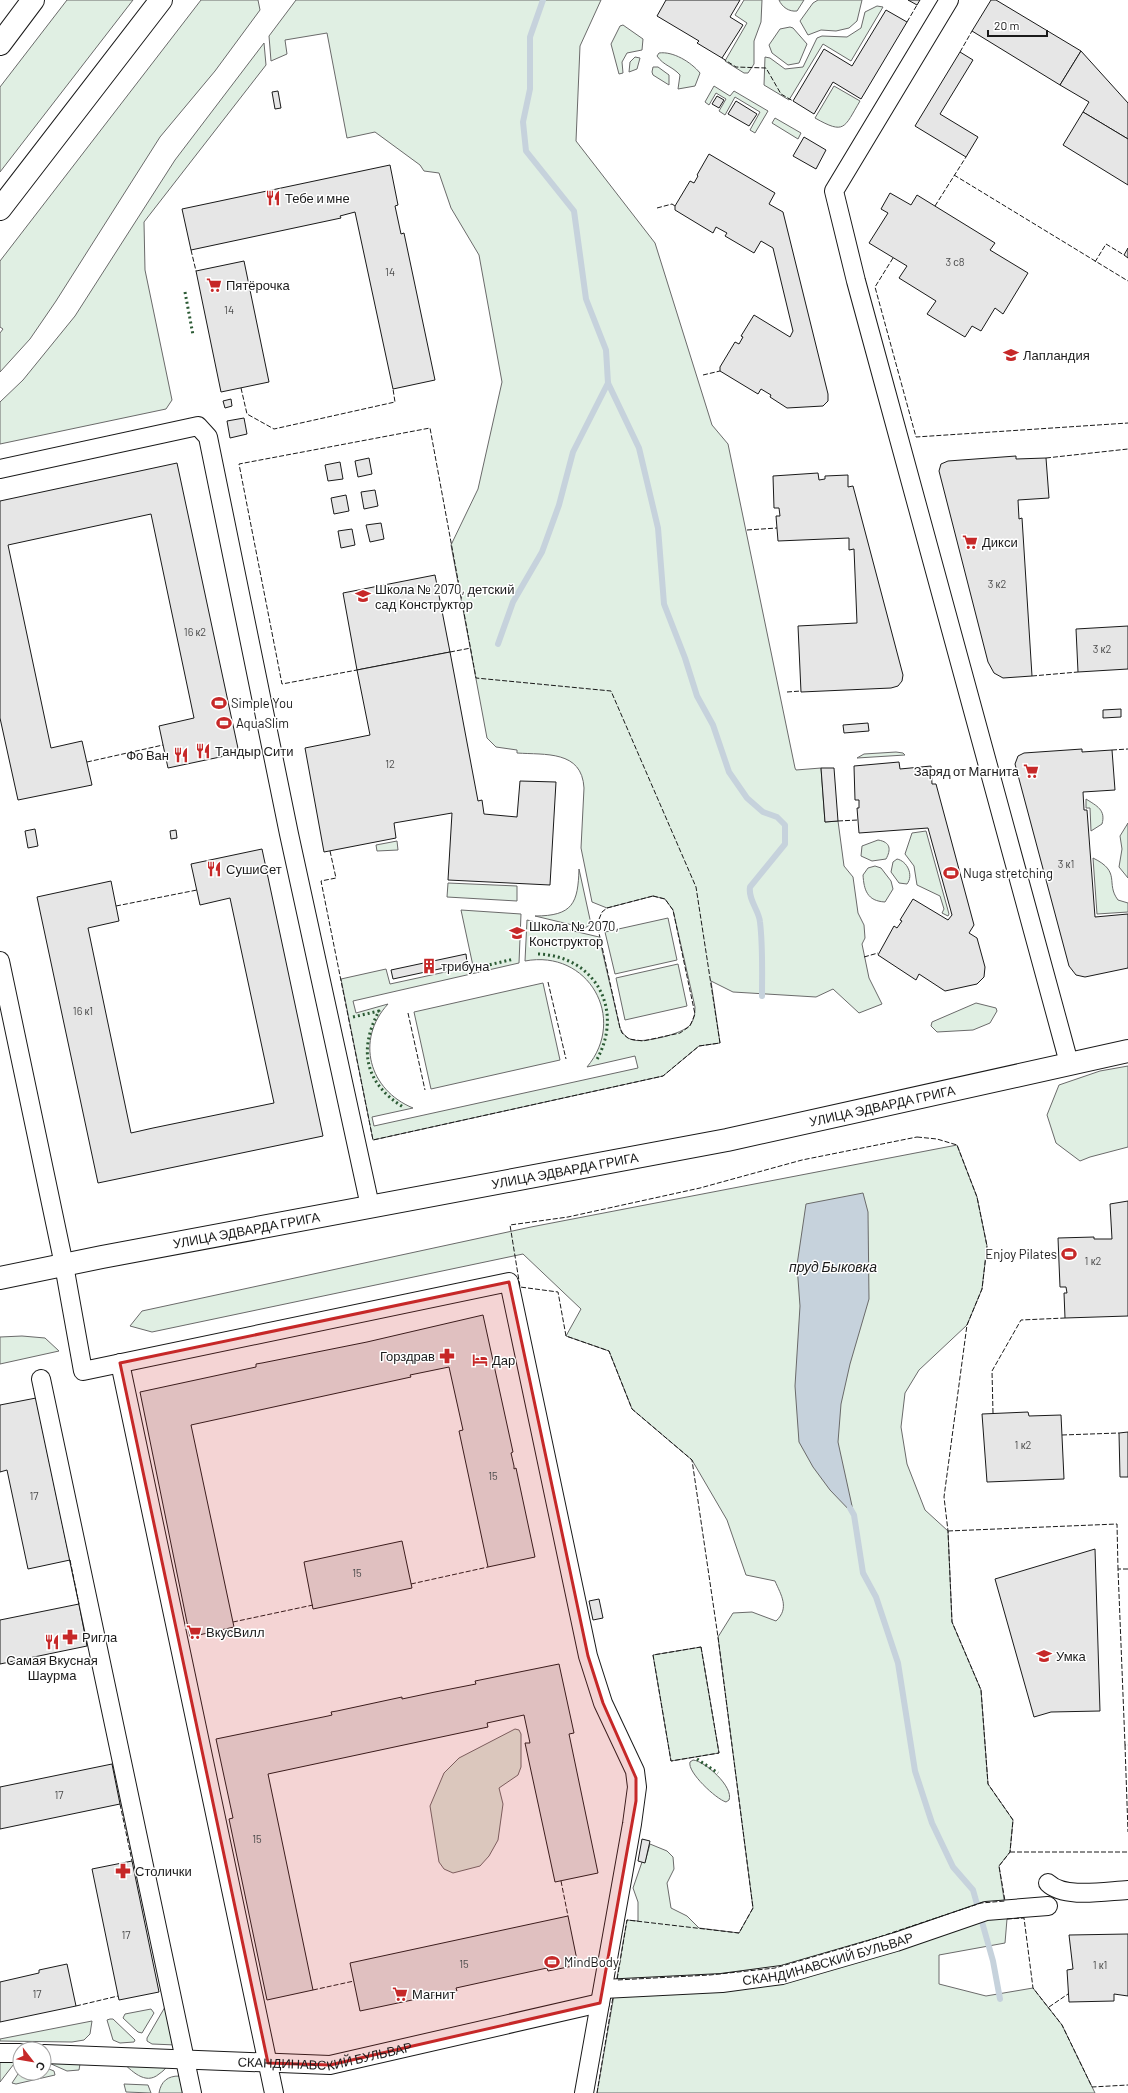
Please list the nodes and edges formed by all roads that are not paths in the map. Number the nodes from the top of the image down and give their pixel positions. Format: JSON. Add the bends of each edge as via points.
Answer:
{"nodes":[{"id":1,"x":33,"y":0,"type":"edge"},
{"id":2,"x":161,"y":0,"type":"edge"},
{"id":3,"x":949,"y":0,"type":"edge"},
{"id":4,"x":0,"y":44,"type":"edge"},
{"id":5,"x":0,"y":209,"type":"edge"},
{"id":6,"x":0,"y":469,"type":"edge"},
{"id":7,"x":0,"y":961,"type":"edge"},
{"id":8,"x":1128,"y":1051,"type":"edge"},
{"id":9,"x":1069,"y":1063,"type":"junction"},
{"id":10,"x":370,"y":1206,"type":"junction"},
{"id":11,"x":64,"y":1265,"type":"junction"},
{"id":12,"x":0,"y":1278,"type":"edge"},
{"id":13,"x":120,"y":1363,"type":"junction"},
{"id":14,"x":41,"y":1379,"type":"dead end"},
{"id":15,"x":1048,"y":1883,"type":"dead end"},
{"id":16,"x":1128,"y":1890,"type":"edge"},
{"id":17,"x":1048,"y":1906,"type":"dead end"},
{"id":18,"x":602,"y":1996,"type":"junction"},
{"id":19,"x":0,"y":2053,"type":"edge"},
{"id":20,"x":12,"y":2053,"type":"edge"},
{"id":21,"x":52,"y":2054,"type":"edge"},
{"id":22,"x":185,"y":2060,"type":"junction"},
{"id":23,"x":268,"y":2063,"type":"junction"},
{"id":24,"x":192,"y":2093,"type":"edge"},
{"id":25,"x":274,"y":2093,"type":"edge"},
{"id":26,"x":584,"y":2093,"type":"edge"}],
"edges":[{"from":1,"to":4,"type":"street"},
{"from":2,"to":5,"type":"street"},
{"from":3,"to":9,"type":"street","via":[[834,191],[856,281]]},
{"from":6,"to":10,"type":"street","via":[[198,426],[208,437],[292,848]]},
{"from":7,"to":11,"type":"street"},
{"from":8,"to":9,"type":"street","name":"УЛИЦА ЭДВАРДА ГРИГА"},
{"from":9,"to":10,"type":"street","name":"УЛИЦА ЭДВАРДА ГРИГА","via":[[727,1140]]},
{"from":10,"to":11,"type":"street","name":"УЛИЦА ЭДВАРДА ГРИГА"},
{"from":11,"to":12,"type":"street","name":"УЛИЦА ЭДВАРДА ГРИГА"},
{"from":11,"to":13,"type":"street","via":[[83,1371]]},
{"from":13,"to":18,"type":"street","via":[[509,1282],[588,1656],[601,1697],[630,1759],[636,1778],[636,1801]]},
{"from":13,"to":23,"type":"street"},
{"from":14,"to":22,"type":"street"},
{"from":15,"to":16,"type":"street","via":[[1069,1892]]},
{"from":17,"to":18,"type":"street","name":"СКАНДИНАВСКИЙ БУЛЬВАР","via":[[979,1913],[896,1942],[782,1975]]},
{"from":18,"to":23,"type":"street","name":"СКАНДИНАВСКИЙ БУЛЬВАР","via":[[330,2065]]},
{"from":18,"to":26,"type":"street"},
{"from":19,"to":20,"type":"street"},
{"from":21,"to":22,"type":"street","name":"СКАНДИНАВСКИЙ БУЛЬВАР"},
{"from":22,"to":23,"type":"street","name":"СКАНДИНАВСКИЙ БУЛЬВАР"},
{"from":22,"to":24,"type":"street"},
{"from":23,"to":25,"type":"street"}]}
